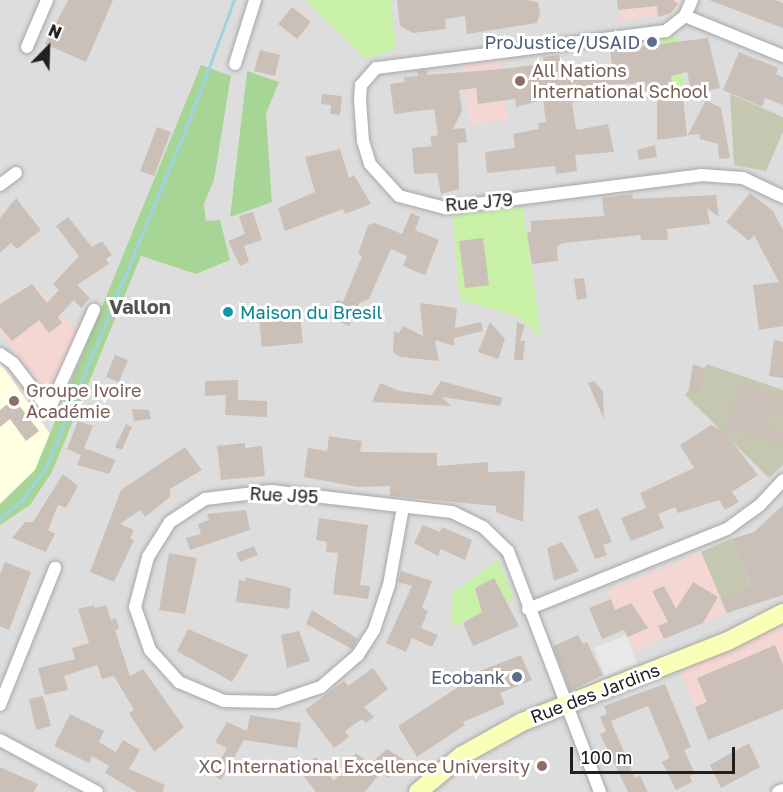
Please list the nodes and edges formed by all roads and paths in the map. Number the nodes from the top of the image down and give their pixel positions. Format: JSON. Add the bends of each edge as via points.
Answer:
{"nodes":[{"id":1,"x":47,"y":0,"type":"edge"},
{"id":2,"x":255,"y":0,"type":"edge"},
{"id":3,"x":692,"y":0,"type":"edge"},
{"id":4,"x":685,"y":16,"type":"junction"},
{"id":5,"x":27,"y":47,"type":"dead end"},
{"id":6,"x":783,"y":56,"type":"edge"},
{"id":7,"x":235,"y":64,"type":"dead end"},
{"id":8,"x":16,"y":173,"type":"dead end"},
{"id":9,"x":0,"y":184,"type":"edge"},
{"id":10,"x":783,"y":197,"type":"edge"},
{"id":11,"x":94,"y":310,"type":"dead end"},
{"id":12,"x":0,"y":354,"type":"edge"},
{"id":13,"x":783,"y":480,"type":"edge"},
{"id":14,"x":404,"y":507,"type":"junction"},
{"id":15,"x":55,"y":568,"type":"dead end"},
{"id":16,"x":528,"y":609,"type":"junction"},
{"id":17,"x":783,"y":613,"type":"edge"},
{"id":18,"x":566,"y":703,"type":"junction"},
{"id":19,"x":0,"y":705,"type":"edge"},
{"id":20,"x":0,"y":740,"type":"edge"},
{"id":21,"x":783,"y":790,"type":"edge"},
{"id":22,"x":97,"y":792,"type":"edge"},
{"id":23,"x":418,"y":792,"type":"edge"},
{"id":24,"x":600,"y":792,"type":"edge"},
{"id":25,"x":778,"y":792,"type":"edge"}],
"edges":[{"from":1,"to":5,"type":"street"},
{"from":2,"to":7,"type":"street"},
{"from":3,"to":4,"type":"street"},
{"from":4,"to":6,"type":"street"},
{"from":4,"to":10,"type":"street","name":"Rue J79","via":[[666,31],[376,68],[361,85],[360,100],[363,141],[370,165],[399,196],[445,208],[700,175],[743,178]]},
{"from":8,"to":9,"type":"street"},
{"from":11,"to":12,"type":"street","via":[[49,410]]},
{"from":13,"to":16,"type":"street","via":[[760,505],[727,529]]},
{"from":14,"to":14,"type":"street","name":"Rue J95","via":[[271,490],[230,493],[186,508],[158,539],[138,585],[135,607],[150,650],[178,682],[224,701],[276,702],[321,687],[358,655],[374,630],[389,585]]},
{"from":14,"to":16,"type":"street","name":"Rue J95","via":[[452,512],[483,527],[508,551]]},
{"from":15,"to":19,"type":"street"},
{"from":16,"to":18,"type":"street","name":"Rue J95"},
{"from":17,"to":18,"type":"main road","name":"Rue des Jardins","via":[[728,641]]},
{"from":18,"to":23,"type":"main road","name":"Rue des Jardins","via":[[486,740]]},
{"from":18,"to":24,"type":"street","name":"Rue J95"},
{"from":20,"to":22,"type":"street"},
{"from":21,"to":25,"type":"street"}]}
